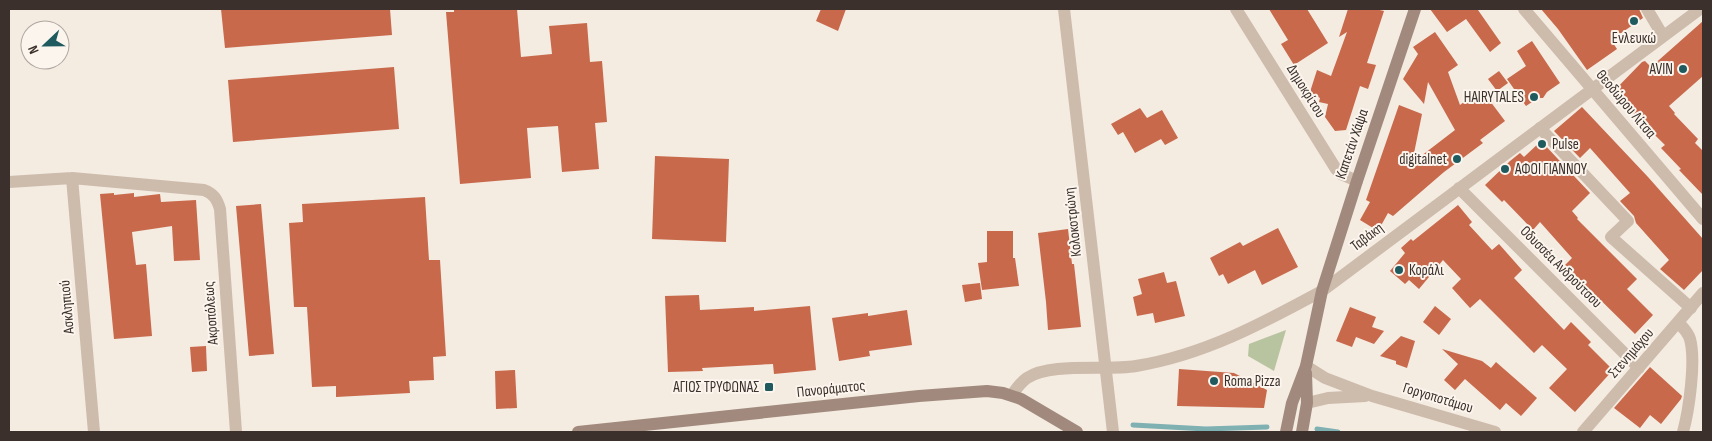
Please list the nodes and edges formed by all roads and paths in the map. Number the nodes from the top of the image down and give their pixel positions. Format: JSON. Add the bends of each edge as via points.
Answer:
{"nodes":[{"id":1,"x":1064,"y":9,"type":"edge"},
{"id":2,"x":1236,"y":9,"type":"edge"},
{"id":3,"x":1415,"y":9,"type":"edge"},
{"id":4,"x":1524,"y":9,"type":"edge"},
{"id":5,"x":1647,"y":9,"type":"edge"},
{"id":6,"x":1700,"y":9,"type":"edge"},
{"id":7,"x":1663,"y":36,"type":"junction"},
{"id":8,"x":1592,"y":89,"type":"junction"},
{"id":9,"x":1540,"y":128,"type":"junction"},
{"id":10,"x":72,"y":178,"type":"junction"},
{"id":11,"x":1357,"y":181,"type":"junction"},
{"id":12,"x":9,"y":182,"type":"edge"},
{"id":13,"x":1459,"y":188,"type":"junction"},
{"id":14,"x":1703,"y":219,"type":"edge"},
{"id":15,"x":1322,"y":291,"type":"junction"},
{"id":16,"x":1703,"y":293,"type":"edge"},
{"id":17,"x":1691,"y":308,"type":"junction"},
{"id":18,"x":1679,"y":323,"type":"junction"},
{"id":19,"x":1306,"y":366,"type":"junction"},
{"id":20,"x":1639,"y":368,"type":"junction"},
{"id":21,"x":1106,"y":369,"type":"junction"},
{"id":22,"x":1012,"y":395,"type":"junction"},
{"id":23,"x":1372,"y":396,"type":"junction"},
{"id":24,"x":1307,"y":403,"type":"junction"},
{"id":25,"x":1287,"y":427,"type":"edge"},
{"id":26,"x":646,"y":430,"type":"edge"},
{"id":27,"x":94,"y":432,"type":"edge"},
{"id":28,"x":236,"y":432,"type":"edge"},
{"id":29,"x":578,"y":432,"type":"edge"},
{"id":30,"x":1077,"y":432,"type":"edge"},
{"id":31,"x":1113,"y":432,"type":"edge"},
{"id":32,"x":1302,"y":432,"type":"edge"},
{"id":33,"x":1495,"y":432,"type":"edge"},
{"id":34,"x":1582,"y":432,"type":"edge"},
{"id":35,"x":1683,"y":432,"type":"edge"}],
"edges":[{"from":1,"to":21,"type":"street","name":"Κολοκοτρώνη"},
{"from":2,"to":11,"type":"street","name":"Δημοκρίτου","via":[[1336,169]]},
{"from":3,"to":11,"type":"main road","name":"Καπετάν Χάψα"},
{"from":4,"to":8,"type":"street","name":"Θεοδώρου Λίτσα"},
{"from":5,"to":7,"type":"street"},
{"from":6,"to":7,"type":"street","name":"Ταβάκη"},
{"from":7,"to":8,"type":"street","name":"Ταβάκη"},
{"from":8,"to":9,"type":"street","name":"Ταβάκη"},
{"from":8,"to":14,"type":"street","name":"Θεοδώρου Λίτσα"},
{"from":9,"to":13,"type":"street","name":"Ταβάκη"},
{"from":9,"to":17,"type":"street","via":[[1628,221],[1612,237]]},
{"from":10,"to":12,"type":"street"},
{"from":10,"to":27,"type":"street","name":"Ασκληπιού"},
{"from":10,"to":28,"type":"street","name":"Ακροπόλεως","via":[[204,190],[218,200]]},
{"from":11,"to":15,"type":"main road","name":"Καπετάν Χάψα"},
{"from":13,"to":15,"type":"street","name":"Ταβάκη"},
{"from":13,"to":20,"type":"street","name":"Οδυσσέα Ανδρούτσου"},
{"from":15,"to":19,"type":"main road","name":"Καπετάν Χάψα"},
{"from":15,"to":21,"type":"street","name":"Ταβάκη","via":[[1197,352],[1143,365]]},
{"from":16,"to":17,"type":"street","name":"Στενημάχου"},
{"from":17,"to":18,"type":"street","name":"Στενημάχου"},
{"from":18,"to":20,"type":"street","name":"Στενημάχου"},
{"from":18,"to":35,"type":"street","via":[[1688,332],[1692,349],[1690,398]]},
{"from":19,"to":23,"type":"street","name":"Γοργοποτάμου"},
{"from":19,"to":24,"type":"main road"},
{"from":19,"to":25,"type":"main road"},
{"from":20,"to":34,"type":"street","name":"Στενημάχου"},
{"from":21,"to":22,"type":"street","name":"Ταβάκη","via":[[1039,373],[1024,380]]},
{"from":21,"to":31,"type":"street","name":"Κολοκοτρώνη"},
{"from":22,"to":26,"type":"main road","name":"Πανοράματος","via":[[993,391],[960,393]]},
{"from":22,"to":30,"type":"main road","name":"Πανοράματος"},
{"from":23,"to":24,"type":"street","name":"Γοργοποτάμου","via":[[1328,398]]},
{"from":23,"to":33,"type":"street","name":"Γοργοποτάμου"},
{"from":24,"to":32,"type":"main road"},
{"from":26,"to":29,"type":"main road","name":"Πανοράματος"}]}
